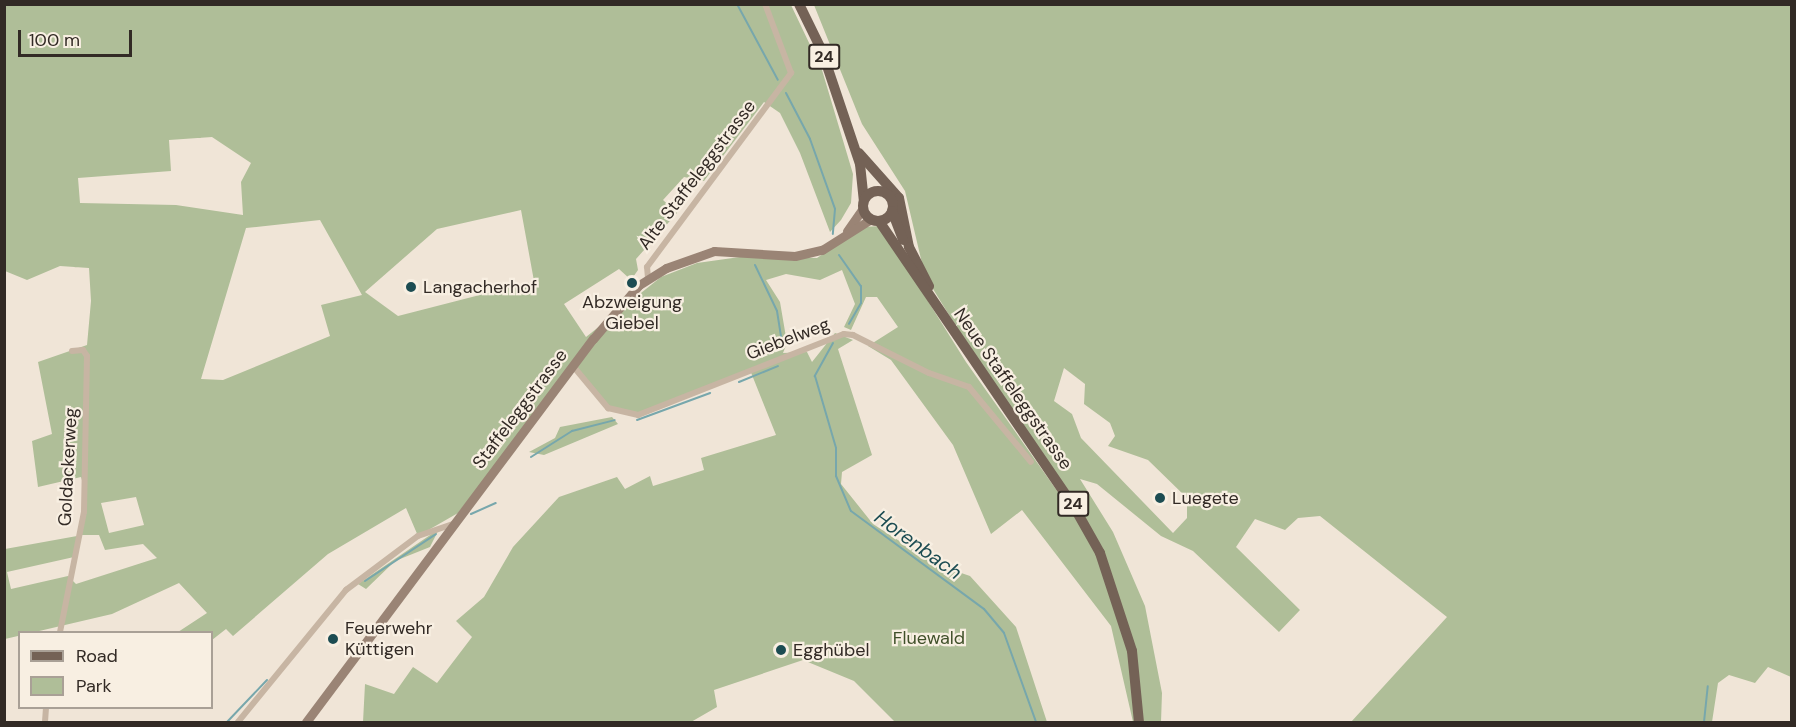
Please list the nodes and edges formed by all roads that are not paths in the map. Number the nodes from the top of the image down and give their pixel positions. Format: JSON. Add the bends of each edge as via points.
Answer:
{"nodes":[{"id":1,"x":765,"y":4,"type":"edge"},
{"id":2,"x":799,"y":4,"type":"edge"},
{"id":3,"x":854,"y":148,"type":"junction"},
{"id":4,"x":860,"y":164,"type":"junction"},
{"id":5,"x":882,"y":193,"type":"junction"},
{"id":6,"x":864,"y":204,"type":"junction"},
{"id":7,"x":892,"y":211,"type":"junction"},
{"id":8,"x":875,"y":220,"type":"junction"},
{"id":9,"x":837,"y":242,"type":"junction"},
{"id":10,"x":909,"y":247,"type":"junction"},
{"id":11,"x":648,"y":278,"type":"junction"},
{"id":12,"x":941,"y":314,"type":"junction"},
{"id":13,"x":72,"y":351,"type":"dead end"},
{"id":14,"x":573,"y":366,"type":"junction"},
{"id":15,"x":1031,"y":462,"type":"dead end"},
{"id":16,"x":455,"y":523,"type":"junction"},
{"id":17,"x":60,"y":631,"type":"edge"},
{"id":18,"x":238,"y":723,"type":"edge"},
{"id":19,"x":306,"y":723,"type":"edge"},
{"id":20,"x":1139,"y":723,"type":"edge"}],
"edges":[{"from":1,"to":11,"type":"street","name":"Alte Staffeleggstrasse","via":[[791,73],[647,267]]},
{"from":2,"to":3,"type":"main road","number":"24","via":[[822,51]]},
{"from":3,"to":4,"type":"main road","number":"24"},
{"from":3,"to":10,"type":"main road","number":"24","via":[[899,198]]},
{"from":4,"to":5,"type":"main road","number":"24"},
{"from":4,"to":6,"type":"main road","number":"24"},
{"from":5,"to":6,"type":"main road"},
{"from":5,"to":7,"type":"main road"},
{"from":6,"to":8,"type":"main road","name":"Neue Staffeleggstrasse"},
{"from":6,"to":9,"type":"street"},
{"from":7,"to":8,"type":"main road"},
{"from":7,"to":10,"type":"main road","number":"24"},
{"from":8,"to":9,"type":"street","name":"Staffeleggstrasse"},
{"from":8,"to":12,"type":"main road","name":"Neue Staffeleggstrasse","number":"24"},
{"from":9,"to":11,"type":"street","name":"Staffeleggstrasse","via":[[804,255],[714,251]]},
{"from":10,"to":12,"type":"main road","number":"24"},
{"from":11,"to":14,"type":"street","name":"Staffeleggstrasse","via":[[619,306]]},
{"from":12,"to":20,"type":"main road","name":"Neue Staffeleggstrasse","number":"24","via":[[1073,505],[1100,553],[1132,651]]},
{"from":13,"to":17,"type":"street","name":"Goldackerweg","via":[[83,350],[87,356],[84,512]]},
{"from":14,"to":15,"type":"street","name":"Giebelweg","via":[[608,408],[638,415],[853,334],[929,373],[969,387]]},
{"from":14,"to":16,"type":"street","name":"Staffeleggstrasse"},
{"from":16,"to":18,"type":"street","via":[[418,536],[346,590]]},
{"from":16,"to":19,"type":"street","name":"Staffeleggstrasse"}]}
